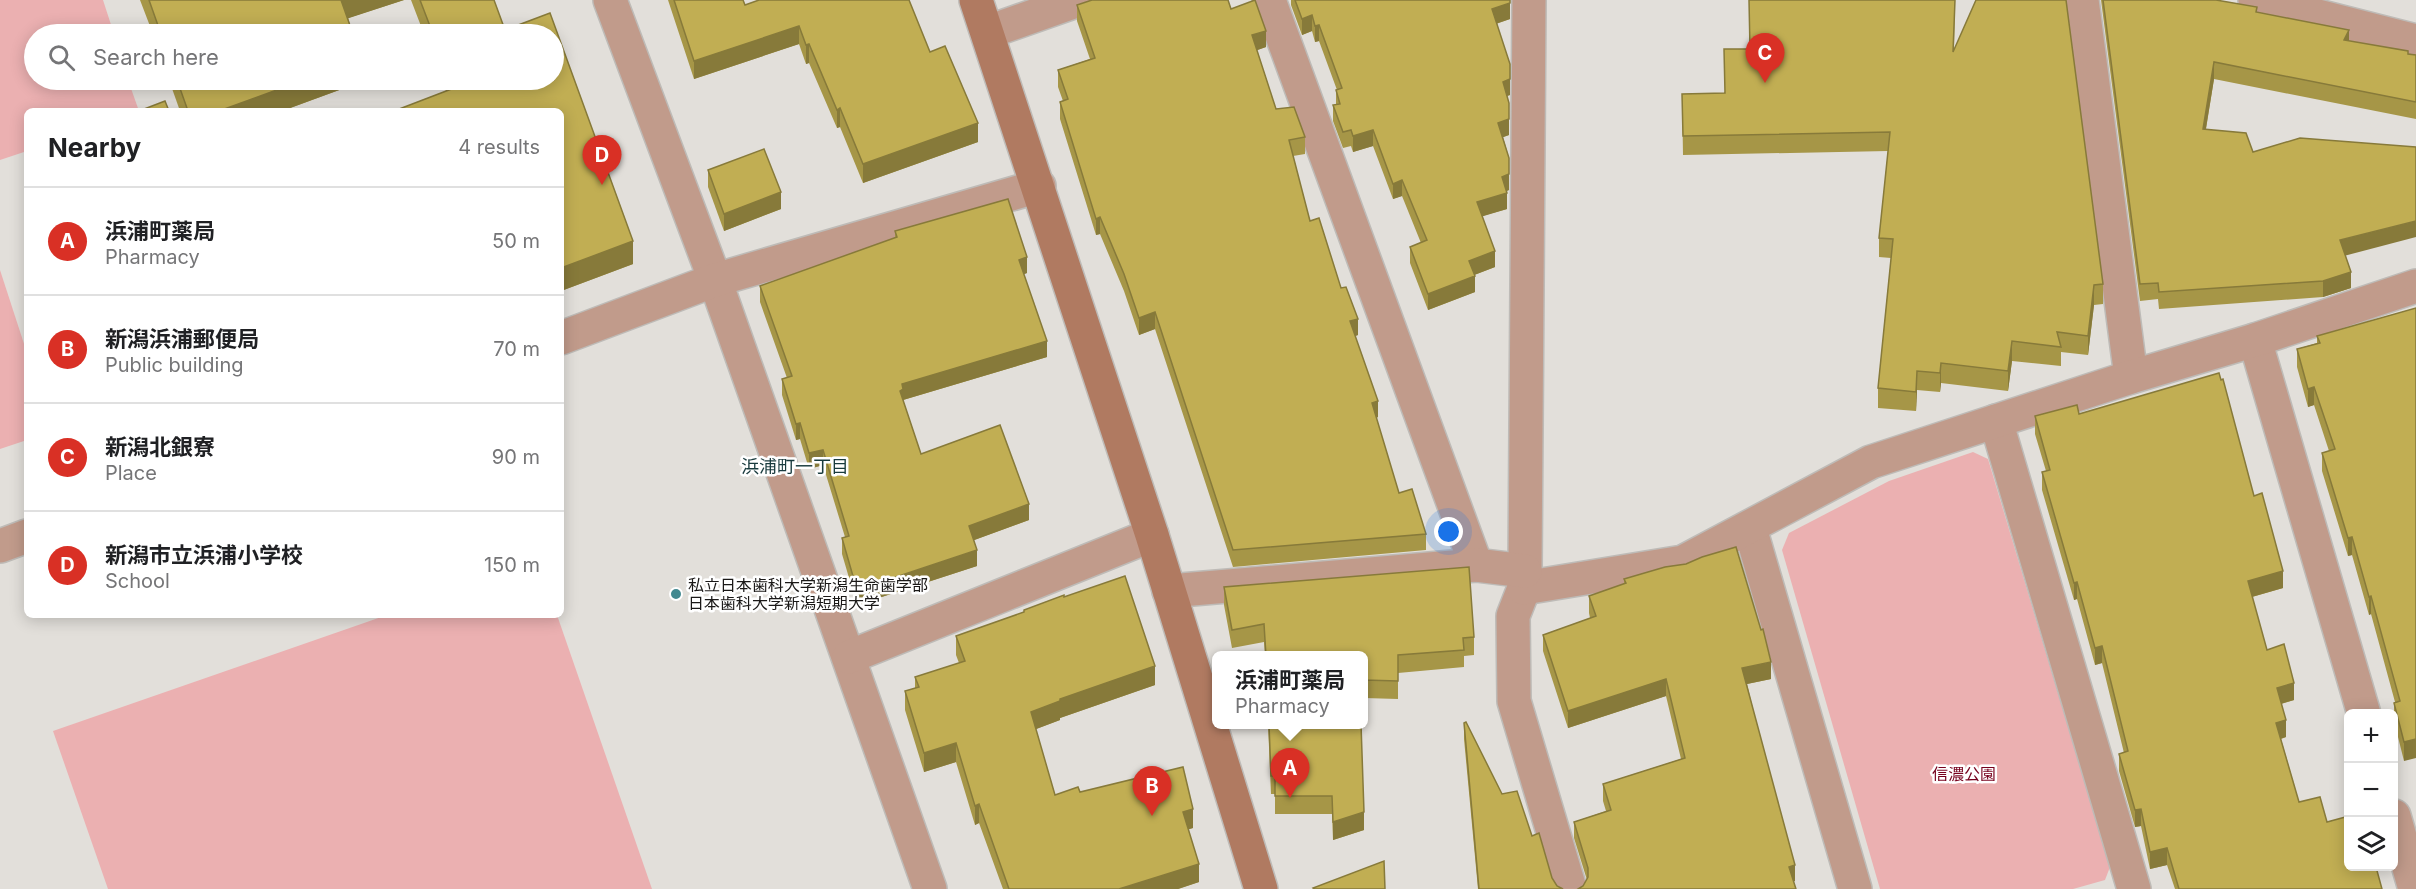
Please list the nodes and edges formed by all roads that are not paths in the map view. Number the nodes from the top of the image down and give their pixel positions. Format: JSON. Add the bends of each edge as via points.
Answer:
{"nodes":[{"id":1,"x":610,"y":0,"type":"edge"},
{"id":2,"x":976,"y":0,"type":"edge"},
{"id":3,"x":1079,"y":0,"type":"edge"},
{"id":4,"x":1269,"y":0,"type":"edge"},
{"id":5,"x":1528,"y":0,"type":"edge"},
{"id":6,"x":2082,"y":0,"type":"edge"},
{"id":7,"x":2255,"y":0,"type":"edge"},
{"id":8,"x":988,"y":32,"type":"junction"},
{"id":9,"x":2414,"y":35,"type":"edge"},
{"id":10,"x":1039,"y":186,"type":"junction"},
{"id":11,"x":715,"y":280,"type":"junction"},
{"id":12,"x":2416,"y":286,"type":"edge"},
{"id":13,"x":564,"y":337,"type":"edge"},
{"id":14,"x":2255,"y":340,"type":"junction"},
{"id":15,"x":2131,"y":377,"type":"junction"},
{"id":16,"x":1996,"y":421,"type":"junction"},
{"id":17,"x":1749,"y":528,"type":"junction"},
{"id":18,"x":1152,"y":535,"type":"junction"},
{"id":19,"x":24,"y":537,"type":"edge"},
{"id":20,"x":0,"y":546,"type":"edge"},
{"id":21,"x":1476,"y":565,"type":"junction"},
{"id":22,"x":1524,"y":580,"type":"junction"},
{"id":23,"x":1169,"y":591,"type":"junction"},
{"id":24,"x":849,"y":657,"type":"junction"},
{"id":25,"x":2363,"y":709,"type":"edge"},
{"id":26,"x":2394,"y":817,"type":"edge"},
{"id":27,"x":930,"y":889,"type":"edge"},
{"id":28,"x":1261,"y":889,"type":"edge"},
{"id":29,"x":1569,"y":889,"type":"edge"},
{"id":30,"x":1855,"y":889,"type":"edge"},
{"id":31,"x":2134,"y":889,"type":"edge"},
{"id":32,"x":2415,"y":889,"type":"edge"}],
"edges":[{"from":1,"to":11,"type":"street"},
{"from":2,"to":8,"type":"street"},
{"from":3,"to":8,"type":"street"},
{"from":4,"to":21,"type":"street"},
{"from":5,"to":22,"type":"street"},
{"from":6,"to":15,"type":"street"},
{"from":7,"to":9,"type":"street"},
{"from":8,"to":10,"type":"street"},
{"from":10,"to":11,"type":"street"},
{"from":10,"to":18,"type":"street"},
{"from":11,"to":13,"type":"street"},
{"from":11,"to":24,"type":"street"},
{"from":12,"to":14,"type":"street"},
{"from":14,"to":15,"type":"street"},
{"from":14,"to":25,"type":"street"},
{"from":15,"to":16,"type":"street"},
{"from":16,"to":17,"type":"street","via":[[1871,462]]},
{"from":16,"to":31,"type":"street"},
{"from":17,"to":22,"type":"street","via":[[1683,562]]},
{"from":17,"to":30,"type":"street"},
{"from":18,"to":23,"type":"street"},
{"from":18,"to":24,"type":"street"},
{"from":19,"to":20,"type":"street"},
{"from":21,"to":22,"type":"street"},
{"from":21,"to":23,"type":"street"},
{"from":22,"to":29,"type":"street","via":[[1513,616],[1514,701]]},
{"from":23,"to":28,"type":"street"},
{"from":24,"to":27,"type":"street"},
{"from":26,"to":32,"type":"street"}]}
